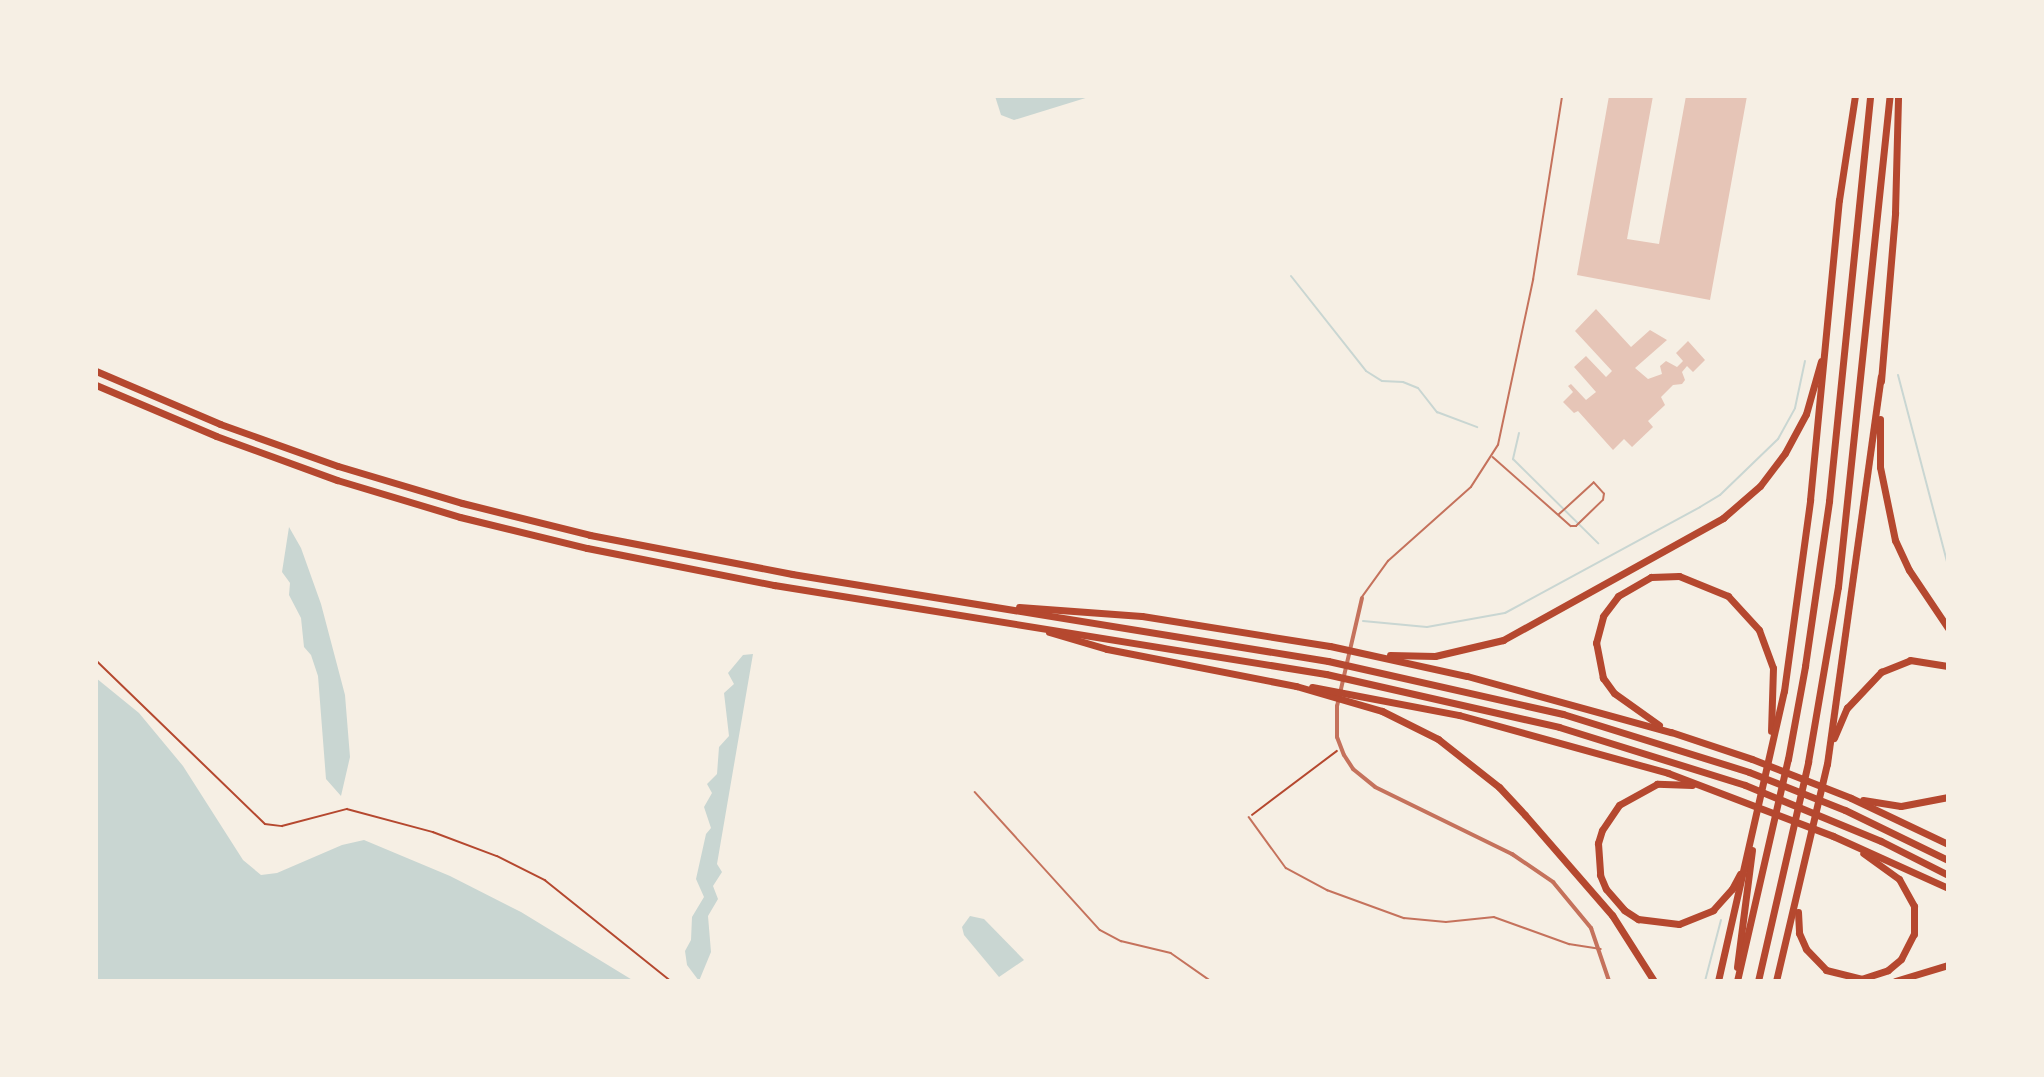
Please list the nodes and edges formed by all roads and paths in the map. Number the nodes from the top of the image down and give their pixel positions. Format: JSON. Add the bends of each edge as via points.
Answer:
{"nodes":[{"id":1,"x":1562,"y":96,"type":"edge"},
{"id":2,"x":1855,"y":96,"type":"edge"},
{"id":3,"x":1870,"y":96,"type":"edge"},
{"id":4,"x":1890,"y":96,"type":"edge"},
{"id":5,"x":1898,"y":96,"type":"edge"},
{"id":6,"x":1828,"y":330,"type":"junction"},
{"id":7,"x":96,"y":371,"type":"edge"},
{"id":8,"x":1881,"y":377,"type":"junction"},
{"id":9,"x":96,"y":385,"type":"edge"},
{"id":10,"x":1492,"y":457,"type":"junction"},
{"id":11,"x":1559,"y":515,"type":"junction"},
{"id":12,"x":1362,"y":598,"type":"joint"},
{"id":13,"x":986,"y":605,"type":"junction"},
{"id":14,"x":1023,"y":624,"type":"junction"},
{"id":15,"x":1948,"y":628,"type":"edge"},
{"id":16,"x":1374,"y":655,"type":"junction"},
{"id":17,"x":96,"y":660,"type":"edge"},
{"id":18,"x":1948,"y":666,"type":"edge"},
{"id":19,"x":1357,"y":699,"type":"junction"},
{"id":20,"x":1671,"y":732,"type":"junction"},
{"id":21,"x":1340,"y":749,"type":"junction"},
{"id":22,"x":1769,"y":755,"type":"junction"},
{"id":23,"x":1827,"y":764,"type":"junction"},
{"id":24,"x":975,"y":792,"type":"dead end"},
{"id":25,"x":1723,"y":794,"type":"junction"},
{"id":26,"x":1948,"y":797,"type":"edge"},
{"id":27,"x":1851,"y":798,"type":"junction"},
{"id":28,"x":1756,"y":812,"type":"junction"},
{"id":29,"x":1249,"y":817,"type":"joint"},
{"id":30,"x":1845,"y":842,"type":"junction"},
{"id":31,"x":1948,"y":844,"type":"edge"},
{"id":32,"x":1948,"y":860,"type":"edge"},
{"id":33,"x":1745,"y":864,"type":"junction"},
{"id":34,"x":1948,"y":874,"type":"edge"},
{"id":35,"x":1801,"y":885,"type":"junction"},
{"id":36,"x":1948,"y":888,"type":"edge"},
{"id":37,"x":1601,"y":949,"type":"junction"},
{"id":38,"x":1948,"y":965,"type":"edge"},
{"id":39,"x":670,"y":981,"type":"edge"},
{"id":40,"x":1211,"y":981,"type":"edge"},
{"id":41,"x":1609,"y":981,"type":"edge"},
{"id":42,"x":1654,"y":981,"type":"edge"},
{"id":43,"x":1718,"y":981,"type":"edge"},
{"id":44,"x":1736,"y":981,"type":"edge"},
{"id":45,"x":1758,"y":981,"type":"edge"},
{"id":46,"x":1776,"y":981,"type":"edge"},
{"id":47,"x":1895,"y":981,"type":"edge"}],
"edges":[{"from":1,"to":10,"type":"lane","via":[[1504,425]]},
{"from":2,"to":6,"type":"highway","via":[[1839,200]]},
{"from":3,"to":44,"type":"highway","via":[[1829,501],[1805,666],[1788,759]]},
{"from":4,"to":45,"type":"highway","via":[[1838,587],[1806,773]]},
{"from":5,"to":8,"type":"highway","via":[[1895,213]]},
{"from":6,"to":16,"type":"highway","via":[[1814,389],[1796,435],[1760,486],[1723,518],[1503,640],[1435,656]]},
{"from":6,"to":22,"type":"highway","via":[[1784,692]]},
{"from":7,"to":13,"type":"highway","via":[[279,446],[462,504],[702,558]]},
{"from":8,"to":15,"type":"highway","via":[[1880,467],[1886,509],[1909,570]]},
{"from":8,"to":23,"type":"highway"},
{"from":9,"to":14,"type":"highway","via":[[277,459],[460,517],[700,571]]},
{"from":10,"to":11,"type":"lane"},
{"from":10,"to":12,"type":"lane","via":[[1465,493],[1377,573]]},
{"from":11,"to":11,"type":"lane","via":[[1575,526],[1604,500],[1604,494],[1594,483]]},
{"from":12,"to":21,"type":"street","via":[[1337,706]]},
{"from":13,"to":16,"type":"highway","via":[[1142,615]]},
{"from":13,"to":32,"type":"highway","via":[[1328,661],[1563,714],[1749,772],[1845,810]]},
{"from":14,"to":19,"type":"highway","via":[[1107,649]]},
{"from":14,"to":34,"type":"highway","via":[[1326,674],[1559,727],[1745,785]]},
{"from":16,"to":20,"type":"highway"},
{"from":17,"to":39,"type":"path","via":[[265,824],[282,826],[347,809],[433,832],[497,856],[545,880]]},
{"from":18,"to":23,"type":"highway","via":[[1911,660],[1896,664],[1868,682],[1847,708]]},
{"from":19,"to":25,"type":"highway","via":[[1556,740]]},
{"from":19,"to":42,"type":"highway","via":[[1438,739],[1499,787],[1612,915]]},
{"from":20,"to":22,"type":"highway","via":[[1642,716],[1614,693],[1603,678],[1596,643],[1603,616],[1618,596],[1639,582],[1666,576],[1712,586],[1740,606],[1759,630],[1773,668]]},
{"from":20,"to":27,"type":"highway"},
{"from":21,"to":29,"type":"path"},
{"from":21,"to":37,"type":"street","via":[[1353,768],[1375,787],[1512,854],[1553,882],[1580,912]]},
{"from":22,"to":28,"type":"highway"},
{"from":23,"to":35,"type":"highway"},
{"from":24,"to":40,"type":"lane","via":[[1100,930],[1120,941],[1171,953]]},
{"from":25,"to":30,"type":"highway"},
{"from":25,"to":33,"type":"highway","via":[[1672,782],[1643,788],[1628,796],[1602,830],[1597,858],[1600,874],[1623,910],[1650,923],[1679,924],[1697,919],[1723,900]]},
{"from":26,"to":27,"type":"highway","via":[[1901,806]]},
{"from":27,"to":31,"type":"highway"},
{"from":28,"to":33,"type":"highway"},
{"from":28,"to":44,"type":"highway"},
{"from":29,"to":37,"type":"lane","via":[[1286,868],[1327,890],[1404,918],[1446,922],[1494,917],[1569,944]]},
{"from":30,"to":35,"type":"highway","via":[[1887,867],[1909,892],[1915,927],[1901,958],[1888,970],[1861,979],[1826,970],[1806,949],[1799,933]]},
{"from":30,"to":36,"type":"highway"},
{"from":33,"to":43,"type":"highway"},
{"from":35,"to":46,"type":"highway"},
{"from":37,"to":41,"type":"street"},
{"from":38,"to":47,"type":"highway"}]}
